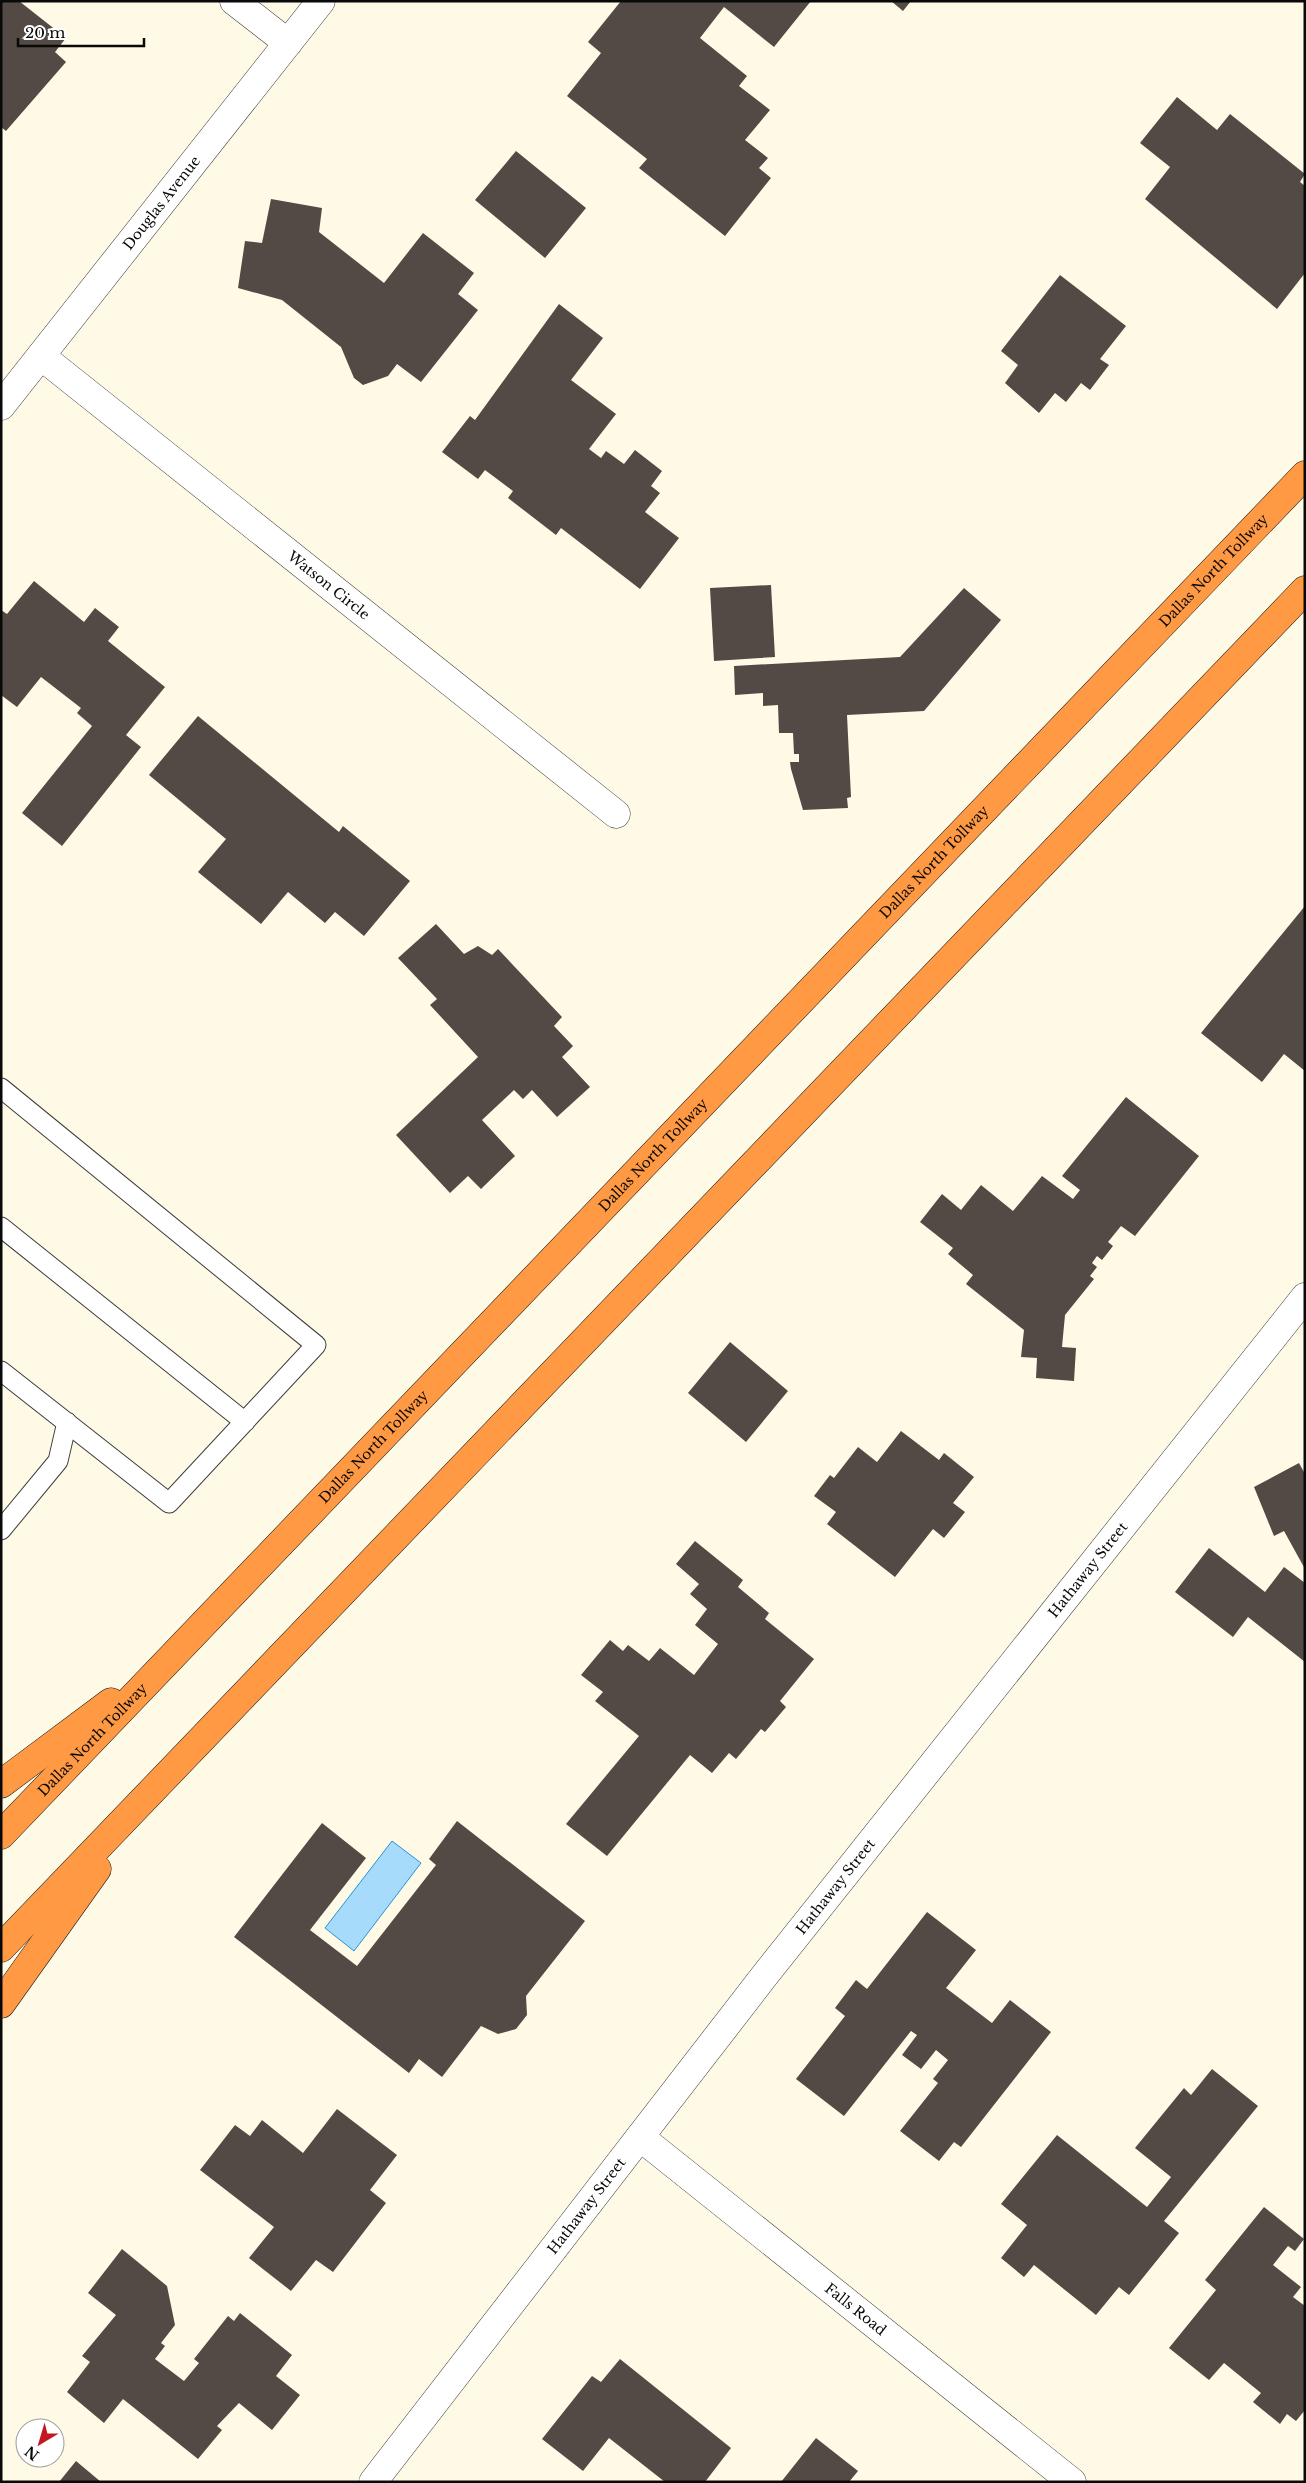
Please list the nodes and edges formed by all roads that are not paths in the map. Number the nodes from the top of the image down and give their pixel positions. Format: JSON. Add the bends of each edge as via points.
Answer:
{"nodes":[{"id":1,"x":234,"y":1,"type":"edge"},
{"id":2,"x":321,"y":1,"type":"edge"},
{"id":3,"x":288,"y":43,"type":"junction"},
{"id":4,"x":41,"y":356,"type":"junction"},
{"id":5,"x":1,"y":406,"type":"edge"},
{"id":6,"x":1305,"y":475,"type":"edge"},
{"id":7,"x":1305,"y":590,"type":"edge"},
{"id":8,"x":616,"y":814,"type":"dead end"},
{"id":9,"x":1,"y":1088,"type":"edge"},
{"id":10,"x":1,"y":1227,"type":"edge"},
{"id":11,"x":1305,"y":1297,"type":"edge"},
{"id":12,"x":1,"y":1371,"type":"edge"},
{"id":13,"x":66,"y":1422,"type":"junction"},
{"id":14,"x":245,"y":1422,"type":"junction"},
{"id":15,"x":1,"y":1530,"type":"edge"},
{"id":16,"x":175,"y":1655,"type":"junction"},
{"id":17,"x":1,"y":1784,"type":"edge"},
{"id":18,"x":148,"y":1796,"type":"junction"},
{"id":19,"x":1,"y":1835,"type":"edge"},
{"id":20,"x":1,"y":1948,"type":"edge"},
{"id":21,"x":1,"y":2004,"type":"edge"},
{"id":22,"x":640,"y":2137,"type":"junction"},
{"id":23,"x":373,"y":2482,"type":"edge"},
{"id":24,"x":1072,"y":2482,"type":"edge"}],
"edges":[{"from":1,"to":3,"type":"street"},
{"from":2,"to":3,"type":"street","name":"Douglas Avenue"},
{"from":3,"to":4,"type":"street","name":"Douglas Avenue"},
{"from":4,"to":5,"type":"street","name":"Douglas Avenue"},
{"from":4,"to":8,"type":"street","name":"Watson Circle"},
{"from":6,"to":16,"type":"highway","name":"Dallas North Tollway"},
{"from":7,"to":18,"type":"highway"},
{"from":9,"to":14,"type":"lane","via":[[316,1345]]},
{"from":10,"to":14,"type":"lane"},
{"from":11,"to":22,"type":"street","name":"Hathaway Street","via":[[765,1975]]},
{"from":12,"to":13,"type":"lane"},
{"from":13,"to":14,"type":"lane","via":[[170,1503]]},
{"from":13,"to":15,"type":"lane","via":[[58,1461]]},
{"from":16,"to":17,"type":"highway"},
{"from":16,"to":19,"type":"highway","name":"Dallas North Tollway"},
{"from":18,"to":20,"type":"highway"},
{"from":18,"to":21,"type":"highway"},
{"from":22,"to":23,"type":"street","name":"Hathaway Street"},
{"from":22,"to":24,"type":"street","name":"Falls Road"}]}
